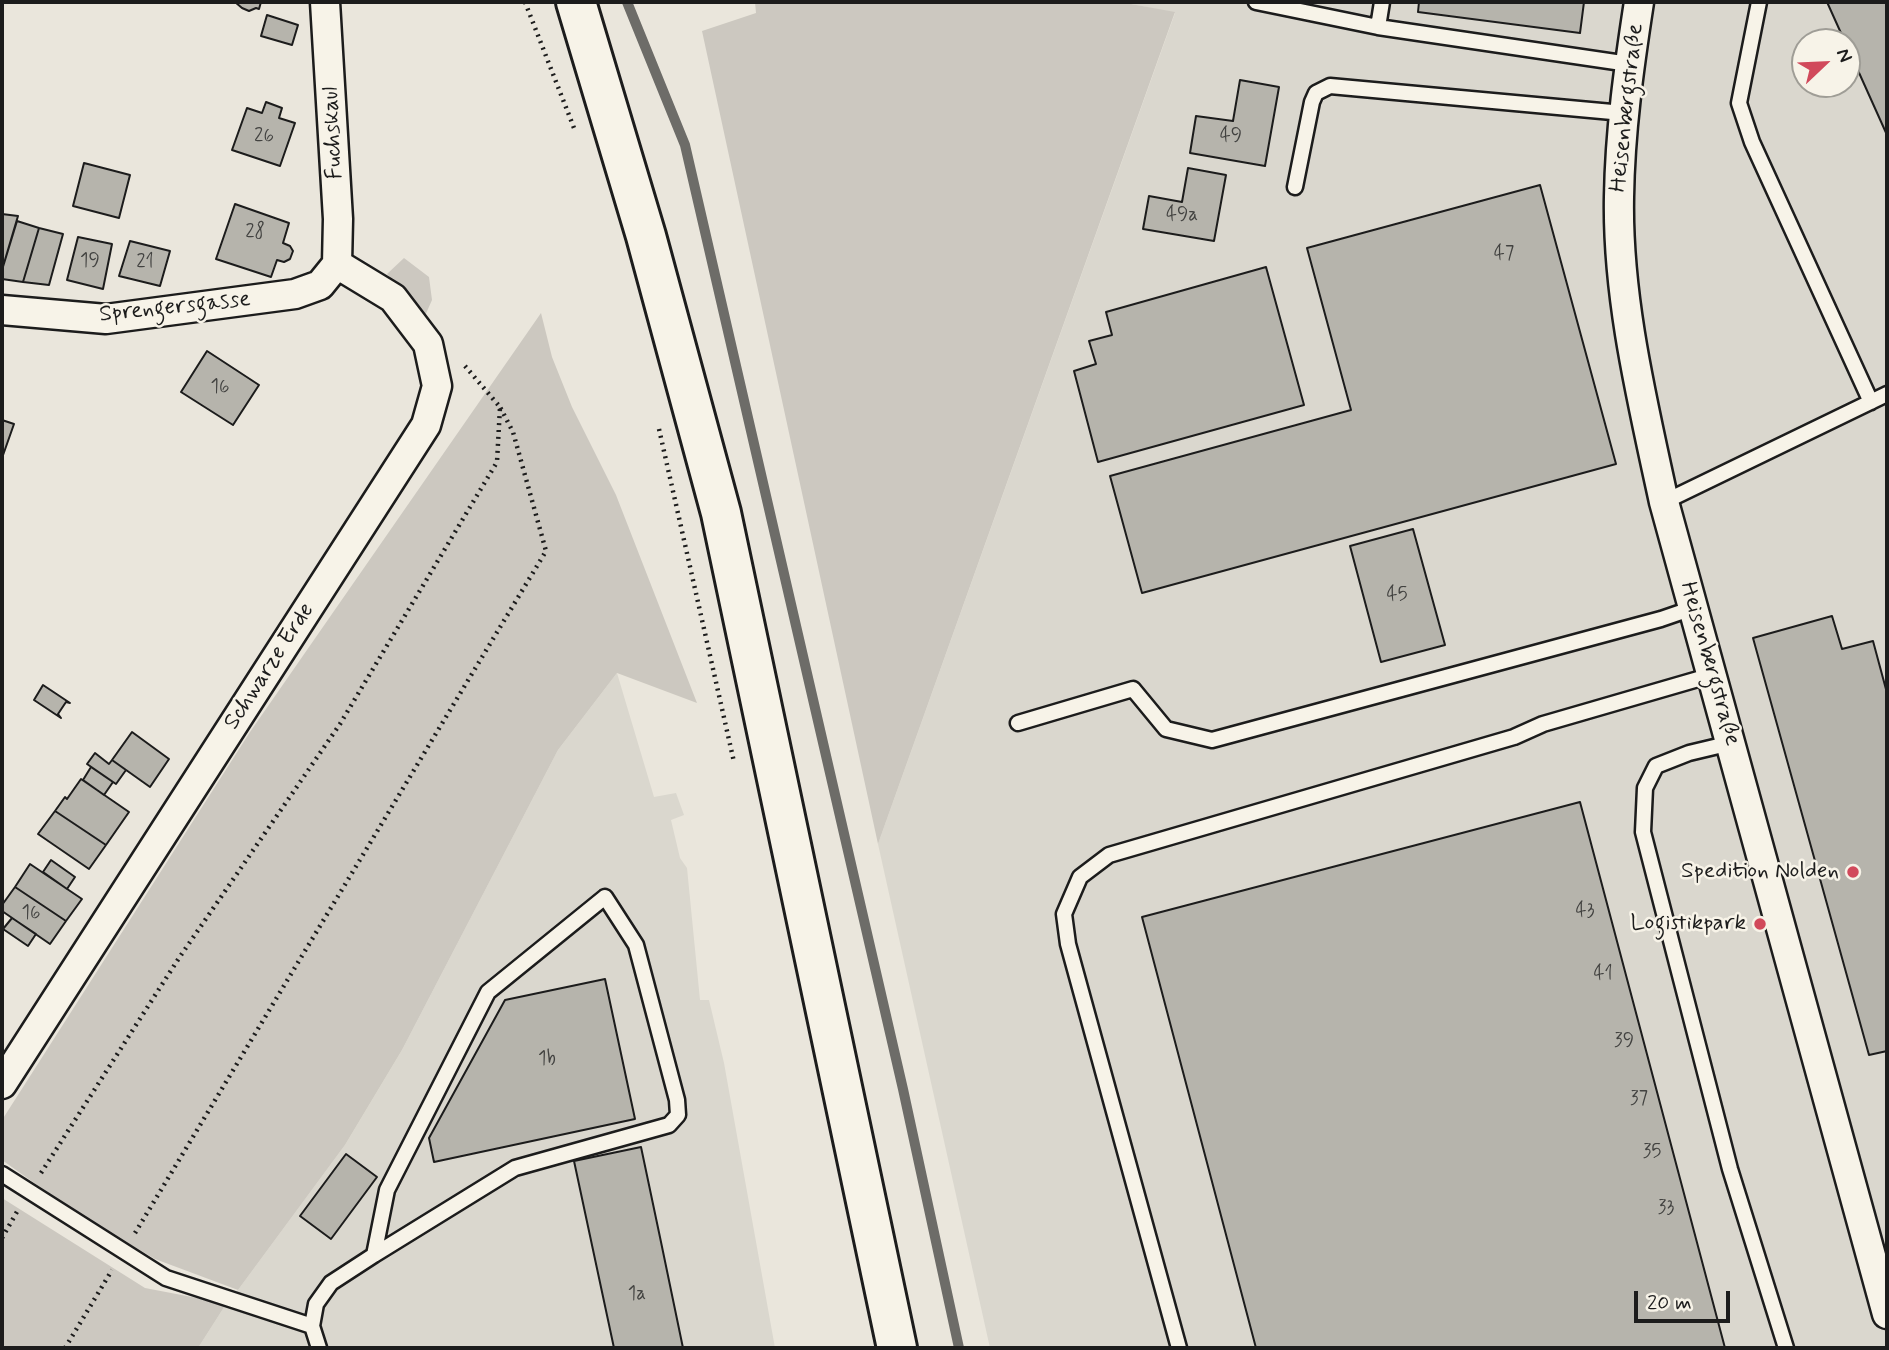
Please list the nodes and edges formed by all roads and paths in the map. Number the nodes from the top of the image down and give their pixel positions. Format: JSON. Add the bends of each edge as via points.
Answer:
{"nodes":[{"id":1,"x":326,"y":2,"type":"edge"},
{"id":2,"x":525,"y":2,"type":"edge"},
{"id":3,"x":576,"y":2,"type":"edge"},
{"id":4,"x":1256,"y":2,"type":"edge"},
{"id":5,"x":1382,"y":2,"type":"edge"},
{"id":6,"x":1639,"y":2,"type":"edge"},
{"id":7,"x":1759,"y":2,"type":"edge"},
{"id":8,"x":1378,"y":27,"type":"junction"},
{"id":9,"x":1629,"y":64,"type":"junction"},
{"id":10,"x":1623,"y":113,"type":"junction"},
{"id":11,"x":574,"y":129,"type":"dead end"},
{"id":12,"x":1295,"y":187,"type":"dead end"},
{"id":13,"x":337,"y":264,"type":"junction"},
{"id":14,"x":2,"y":310,"type":"edge"},
{"id":15,"x":428,"y":344,"type":"junction"},
{"id":16,"x":1887,"y":394,"type":"edge"},
{"id":17,"x":1871,"y":402,"type":"junction"},
{"id":18,"x":500,"y":407,"type":"junction"},
{"id":19,"x":657,"y":422,"type":"dead end"},
{"id":20,"x":1664,"y":502,"type":"junction"},
{"id":21,"x":1693,"y":608,"type":"junction"},
{"id":22,"x":1712,"y":675,"type":"junction"},
{"id":23,"x":1018,"y":723,"type":"dead end"},
{"id":24,"x":1731,"y":743,"type":"junction"},
{"id":25,"x":734,"y":762,"type":"dead end"},
{"id":26,"x":2,"y":1084,"type":"edge"},
{"id":27,"x":2,"y":1174,"type":"edge"},
{"id":28,"x":29,"y":1192,"type":"junction"},
{"id":29,"x":2,"y":1238,"type":"edge"},
{"id":30,"x":123,"y":1252,"type":"junction"},
{"id":31,"x":374,"y":1255,"type":"junction"},
{"id":32,"x":1887,"y":1314,"type":"edge"},
{"id":33,"x":312,"y":1326,"type":"junction"},
{"id":34,"x":65,"y":1348,"type":"edge"},
{"id":35,"x":318,"y":1348,"type":"edge"},
{"id":36,"x":897,"y":1348,"type":"edge"},
{"id":37,"x":1179,"y":1348,"type":"edge"},
{"id":38,"x":1786,"y":1348,"type":"edge"}],
"edges":[{"from":1,"to":13,"type":"street","name":"Fuchskaul"},
{"from":2,"to":11,"type":"path"},
{"from":3,"to":36,"type":"main road","via":[[721,513]]},
{"from":4,"to":8,"type":"lane"},
{"from":5,"to":8,"type":"lane"},
{"from":6,"to":9,"type":"street","name":"Heisenbergstraße"},
{"from":7,"to":17,"type":"lane","via":[[1739,103],[1752,142]]},
{"from":8,"to":9,"type":"lane"},
{"from":9,"to":10,"type":"street","name":"Heisenbergstraße"},
{"from":10,"to":12,"type":"lane","via":[[1330,86],[1316,93],[1312,102]]},
{"from":10,"to":20,"type":"street","name":"Heisenbergstraße","via":[[1619,199],[1623,273]]},
{"from":13,"to":14,"type":"street","name":"Sprengersgasse","via":[[320,285],[295,294],[106,319]]},
{"from":13,"to":15,"type":"street","name":"Schwarze Erde","via":[[393,298]]},
{"from":15,"to":18,"type":"path","via":[[466,366]]},
{"from":15,"to":26,"type":"street","name":"Schwarze Erde","via":[[437,386],[426,425]]},
{"from":16,"to":17,"type":"lane"},
{"from":17,"to":20,"type":"lane"},
{"from":18,"to":28,"type":"path","via":[[497,462],[490,474],[340,724],[179,958]]},
{"from":18,"to":30,"type":"path","via":[[513,432],[546,551]]},
{"from":19,"to":25,"type":"path"},
{"from":20,"to":21,"type":"street","name":"Heisenbergstraße"},
{"from":21,"to":22,"type":"street","name":"Heisenbergstraße"},
{"from":21,"to":23,"type":"lane","via":[[1212,740],[1166,729],[1133,689]]},
{"from":22,"to":24,"type":"street","name":"Heisenbergstraße"},
{"from":22,"to":37,"type":"lane","via":[[1109,855],[1080,877],[1064,915],[1068,944]]},
{"from":24,"to":32,"type":"street","name":"Heisenbergstraße"},
{"from":24,"to":38,"type":"lane","via":[[1656,766],[1644,788],[1643,831],[1730,1169]]},
{"from":27,"to":28,"type":"lane"},
{"from":28,"to":29,"type":"path"},
{"from":28,"to":30,"type":"lane"},
{"from":30,"to":33,"type":"lane","via":[[166,1278]]},
{"from":30,"to":34,"type":"path"},
{"from":31,"to":31,"type":"lane","via":[[387,1190],[488,992],[605,897],[636,945],[678,1115],[669,1125],[514,1168]]},
{"from":31,"to":33,"type":"lane","via":[[331,1283],[316,1304]]},
{"from":33,"to":35,"type":"lane"}]}
